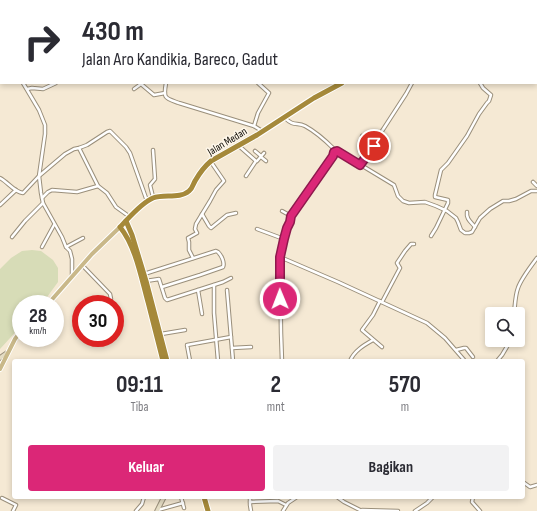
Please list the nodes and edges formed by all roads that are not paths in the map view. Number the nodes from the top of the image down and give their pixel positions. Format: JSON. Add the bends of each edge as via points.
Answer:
{"nodes":[{"id":1,"x":24,"y":84,"type":"edge"},
{"id":2,"x":54,"y":84,"type":"edge"},
{"id":3,"x":166,"y":84,"type":"edge"},
{"id":4,"x":259,"y":84,"type":"edge"},
{"id":5,"x":340,"y":84,"type":"edge"},
{"id":6,"x":411,"y":84,"type":"edge"},
{"id":7,"x":481,"y":84,"type":"edge"},
{"id":8,"x":27,"y":89,"type":"junction"},
{"id":9,"x":134,"y":89,"type":"dead end"},
{"id":10,"x":164,"y":93,"type":"junction"},
{"id":11,"x":284,"y":117,"type":"junction"},
{"id":12,"x":254,"y":126,"type":"junction"},
{"id":13,"x":262,"y":131,"type":"junction"},
{"id":14,"x":362,"y":136,"type":"dead end"},
{"id":15,"x":239,"y":146,"type":"junction"},
{"id":16,"x":374,"y":146,"type":"junction"},
{"id":17,"x":79,"y":148,"type":"junction"},
{"id":18,"x":153,"y":150,"type":"dead end"},
{"id":19,"x":255,"y":151,"type":"dead end"},
{"id":20,"x":334,"y":152,"type":"junction"},
{"id":21,"x":264,"y":153,"type":"dead end"},
{"id":22,"x":261,"y":156,"type":"junction"},
{"id":23,"x":211,"y":161,"type":"junction"},
{"id":24,"x":266,"y":161,"type":"dead end"},
{"id":25,"x":256,"y":162,"type":"junction"},
{"id":26,"x":360,"y":165,"type":"junction"},
{"id":27,"x":39,"y":176,"type":"junction"},
{"id":28,"x":246,"y":176,"type":"dead end"},
{"id":29,"x":0,"y":178,"type":"edge"},
{"id":30,"x":533,"y":182,"type":"dead end"},
{"id":31,"x":98,"y":186,"type":"junction"},
{"id":32,"x":537,"y":186,"type":"edge"},
{"id":33,"x":16,"y":190,"type":"junction"},
{"id":34,"x":537,"y":191,"type":"edge"},
{"id":35,"x":154,"y":197,"type":"junction"},
{"id":36,"x":42,"y":198,"type":"junction"},
{"id":37,"x":147,"y":201,"type":"junction"},
{"id":38,"x":43,"y":203,"type":"junction"},
{"id":39,"x":0,"y":205,"type":"edge"},
{"id":40,"x":445,"y":210,"type":"junction"},
{"id":41,"x":282,"y":211,"type":"dead end"},
{"id":42,"x":467,"y":212,"type":"dead end"},
{"id":43,"x":236,"y":213,"type":"dead end"},
{"id":44,"x":202,"y":214,"type":"junction"},
{"id":45,"x":291,"y":216,"type":"junction"},
{"id":46,"x":128,"y":219,"type":"junction"},
{"id":47,"x":55,"y":224,"type":"junction"},
{"id":48,"x":475,"y":226,"type":"junction"},
{"id":49,"x":120,"y":227,"type":"junction"},
{"id":50,"x":257,"y":229,"type":"dead end"},
{"id":51,"x":431,"y":236,"type":"dead end"},
{"id":52,"x":12,"y":237,"type":"dead end"},
{"id":53,"x":83,"y":238,"type":"dead end"},
{"id":54,"x":284,"y":239,"type":"junction"},
{"id":55,"x":414,"y":244,"type":"dead end"},
{"id":56,"x":42,"y":247,"type":"dead end"},
{"id":57,"x":66,"y":247,"type":"junction"},
{"id":58,"x":280,"y":257,"type":"junction"},
{"id":59,"x":193,"y":258,"type":"junction"},
{"id":60,"x":537,"y":258,"type":"edge"},
{"id":61,"x":82,"y":265,"type":"junction"},
{"id":62,"x":144,"y":274,"type":"junction"},
{"id":63,"x":72,"y":276,"type":"junction"},
{"id":64,"x":231,"y":278,"type":"dead end"},
{"id":65,"x":146,"y":281,"type":"junction"},
{"id":66,"x":214,"y":285,"type":"junction"},
{"id":67,"x":162,"y":287,"type":"junction"},
{"id":68,"x":198,"y":290,"type":"junction"},
{"id":69,"x":227,"y":290,"type":"dead end"},
{"id":70,"x":56,"y":295,"type":"edge"},
{"id":71,"x":111,"y":295,"type":"edge"},
{"id":72,"x":381,"y":302,"type":"junction"},
{"id":73,"x":515,"y":307,"type":"edge"},
{"id":74,"x":202,"y":314,"type":"dead end"},
{"id":75,"x":186,"y":330,"type":"dead end"},
{"id":76,"x":160,"y":334,"type":"junction"},
{"id":77,"x":230,"y":337,"type":"junction"},
{"id":78,"x":216,"y":339,"type":"junction"},
{"id":79,"x":373,"y":340,"type":"junction"},
{"id":80,"x":12,"y":345,"type":"edge"},
{"id":81,"x":251,"y":347,"type":"dead end"},
{"id":82,"x":382,"y":347,"type":"dead end"},
{"id":83,"x":507,"y":347,"type":"edge"},
{"id":84,"x":232,"y":348,"type":"junction"},
{"id":85,"x":456,"y":350,"type":"junction"},
{"id":86,"x":7,"y":353,"type":"junction"},
{"id":87,"x":473,"y":357,"type":"dead end"},
{"id":88,"x":0,"y":358,"type":"edge"},
{"id":89,"x":164,"y":358,"type":"edge"},
{"id":90,"x":190,"y":359,"type":"edge"},
{"id":91,"x":218,"y":359,"type":"edge"},
{"id":92,"x":233,"y":359,"type":"edge"},
{"id":93,"x":282,"y":359,"type":"edge"},
{"id":94,"x":351,"y":359,"type":"edge"},
{"id":95,"x":463,"y":359,"type":"edge"},
{"id":96,"x":499,"y":359,"type":"edge"},
{"id":97,"x":0,"y":369,"type":"edge"},
{"id":98,"x":525,"y":483,"type":"edge"},
{"id":99,"x":537,"y":485,"type":"edge"},
{"id":100,"x":2,"y":498,"type":"dead end"},
{"id":101,"x":144,"y":499,"type":"edge"},
{"id":102,"x":163,"y":499,"type":"edge"},
{"id":103,"x":182,"y":499,"type":"edge"},
{"id":104,"x":205,"y":499,"type":"edge"},
{"id":105,"x":294,"y":499,"type":"edge"},
{"id":106,"x":340,"y":499,"type":"edge"},
{"id":107,"x":431,"y":499,"type":"edge"},
{"id":108,"x":473,"y":499,"type":"edge"},
{"id":109,"x":250,"y":502,"type":"joint"},
{"id":110,"x":183,"y":503,"type":"junction"},
{"id":111,"x":286,"y":505,"type":"junction"},
{"id":112,"x":184,"y":508,"type":"dead end"},
{"id":113,"x":157,"y":510,"type":"edge"},
{"id":114,"x":362,"y":510,"type":"edge"},
{"id":115,"x":13,"y":511,"type":"edge"},
{"id":116,"x":136,"y":511,"type":"edge"},
{"id":117,"x":208,"y":511,"type":"edge"},
{"id":118,"x":251,"y":511,"type":"edge"},
{"id":119,"x":283,"y":511,"type":"edge"},
{"id":120,"x":398,"y":511,"type":"edge"},
{"id":121,"x":415,"y":511,"type":"edge"},
{"id":122,"x":480,"y":511,"type":"edge"}],
"edges":[{"from":1,"to":8,"type":"street"},
{"from":2,"to":8,"type":"street","via":[[43,89]]},
{"from":3,"to":10,"type":"street"},
{"from":4,"to":12,"type":"street","via":[[269,93]]},
{"from":5,"to":11,"type":"highway","name":"Jalan Medan"},
{"from":6,"to":16,"type":"street"},
{"from":7,"to":40,"type":"street","via":[[491,95],[490,98],[459,149],[441,170],[434,196],[448,200]]},
{"from":8,"to":27,"type":"street","via":[[45,125]]},
{"from":9,"to":10,"type":"street","via":[[141,84],[153,95]]},
{"from":10,"to":12,"type":"street","via":[[167,98],[179,104]]},
{"from":11,"to":13,"type":"highway","name":"Jalan Medan"},
{"from":11,"to":20,"type":"street","via":[[290,123],[307,127],[334,149]]},
{"from":12,"to":13,"type":"street"},
{"from":13,"to":15,"type":"highway","name":"Jalan Medan"},
{"from":14,"to":16,"type":"street"},
{"from":15,"to":23,"type":"highway","name":"Jalan Medan"},
{"from":15,"to":25,"type":"street"},
{"from":16,"to":26,"type":"street"},
{"from":17,"to":27,"type":"street","via":[[70,151]]},
{"from":17,"to":31,"type":"street"},
{"from":17,"to":37,"type":"street","via":[[111,132],[130,153]]},
{"from":18,"to":35,"type":"street","via":[[155,179],[150,186]]},
{"from":19,"to":22,"type":"street"},
{"from":20,"to":26,"type":"street","via":[[337,151]]},
{"from":20,"to":45,"type":"street"},
{"from":21,"to":22,"type":"street"},
{"from":22,"to":24,"type":"street"},
{"from":22,"to":25,"type":"street"},
{"from":23,"to":35,"type":"highway","name":"Jalan Medan","via":[[188,192]]},
{"from":23,"to":44,"type":"street","via":[[224,181]]},
{"from":25,"to":28,"type":"street"},
{"from":26,"to":40,"type":"street","via":[[394,186],[396,194],[403,201],[424,202]]},
{"from":27,"to":33,"type":"street","via":[[23,193]]},
{"from":27,"to":36,"type":"street"},
{"from":29,"to":33,"type":"street"},
{"from":30,"to":32,"type":"street"},
{"from":31,"to":36,"type":"street","via":[[77,192],[52,190]]},
{"from":31,"to":46,"type":"street"},
{"from":33,"to":39,"type":"street"},
{"from":34,"to":48,"type":"street","via":[[503,201],[483,215]]},
{"from":35,"to":37,"type":"highway","name":"Jalan Medan"},
{"from":36,"to":38,"type":"street"},
{"from":37,"to":46,"type":"highway","name":"Jalan Medan"},
{"from":38,"to":47,"type":"street"},
{"from":38,"to":52,"type":"street"},
{"from":40,"to":48,"type":"street","via":[[456,218],[463,232],[473,231]]},
{"from":40,"to":51,"type":"street"},
{"from":41,"to":45,"type":"street"},
{"from":42,"to":48,"type":"street","via":[[469,220]]},
{"from":43,"to":44,"type":"street","via":[[227,215],[211,228]]},
{"from":44,"to":59,"type":"street","via":[[196,224],[197,233],[188,238]]},
{"from":45,"to":54,"type":"street"},
{"from":46,"to":49,"type":"highway","name":"Jalan Medan"},
{"from":46,"to":62,"type":"highway"},
{"from":47,"to":56,"type":"street"},
{"from":47,"to":57,"type":"street"},
{"from":49,"to":61,"type":"main road","name":"Jalan Medan"},
{"from":49,"to":89,"type":"highway","via":[[133,250]]},
{"from":50,"to":54,"type":"street"},
{"from":53,"to":57,"type":"street"},
{"from":54,"to":58,"type":"street"},
{"from":55,"to":72,"type":"street","via":[[410,245],[397,263],[400,268]]},
{"from":57,"to":63,"type":"street","via":[[70,251]]},
{"from":58,"to":72,"type":"street"},
{"from":58,"to":93,"type":"street"},
{"from":59,"to":62,"type":"street"},
{"from":59,"to":67,"type":"street","via":[[217,251],[224,266]]},
{"from":60,"to":73,"type":"street","via":[[522,280]]},
{"from":61,"to":63,"type":"main road","name":"Jalan Medan"},
{"from":61,"to":71,"type":"street"},
{"from":62,"to":65,"type":"highway"},
{"from":63,"to":70,"type":"main road","name":"Jalan Medan"},
{"from":64,"to":66,"type":"street"},
{"from":65,"to":67,"type":"street","via":[[158,279]]},
{"from":65,"to":76,"type":"highway"},
{"from":66,"to":68,"type":"street"},
{"from":66,"to":78,"type":"street"},
{"from":67,"to":68,"type":"street","via":[[167,300]]},
{"from":68,"to":74,"type":"street"},
{"from":69,"to":77,"type":"street"},
{"from":72,"to":79,"type":"street","via":[[362,330]]},
{"from":72,"to":85,"type":"street","via":[[427,323]]},
{"from":75,"to":76,"type":"street"},
{"from":76,"to":89,"type":"highway"},
{"from":77,"to":78,"type":"street"},
{"from":77,"to":84,"type":"street"},
{"from":78,"to":90,"type":"street","via":[[187,345]]},
{"from":78,"to":91,"type":"street"},
{"from":79,"to":82,"type":"street"},
{"from":79,"to":94,"type":"street"},
{"from":80,"to":86,"type":"main road"},
{"from":81,"to":84,"type":"street"},
{"from":83,"to":96,"type":"street"},
{"from":84,"to":92,"type":"street"},
{"from":85,"to":87,"type":"street","via":[[466,348]]},
{"from":85,"to":95,"type":"street"},
{"from":86,"to":88,"type":"street"},
{"from":86,"to":97,"type":"main road"},
{"from":98,"to":99,"type":"street","via":[[530,487]]},
{"from":100,"to":115,"type":"street","via":[[16,504]]},
{"from":101,"to":116,"type":"street"},
{"from":102,"to":113,"type":"street"},
{"from":103,"to":110,"type":"street"},
{"from":104,"to":117,"type":"highway"},
{"from":105,"to":111,"type":"street"},
{"from":106,"to":114,"type":"street"},
{"from":107,"to":121,"type":"street"},
{"from":108,"to":122,"type":"street","via":[[472,502]]},
{"from":109,"to":111,"type":"street","via":[[278,501]]},
{"from":109,"to":118,"type":"street"},
{"from":110,"to":112,"type":"street"},
{"from":110,"to":113,"type":"street"},
{"from":111,"to":119,"type":"street"},
{"from":114,"to":120,"type":"street"}]}
